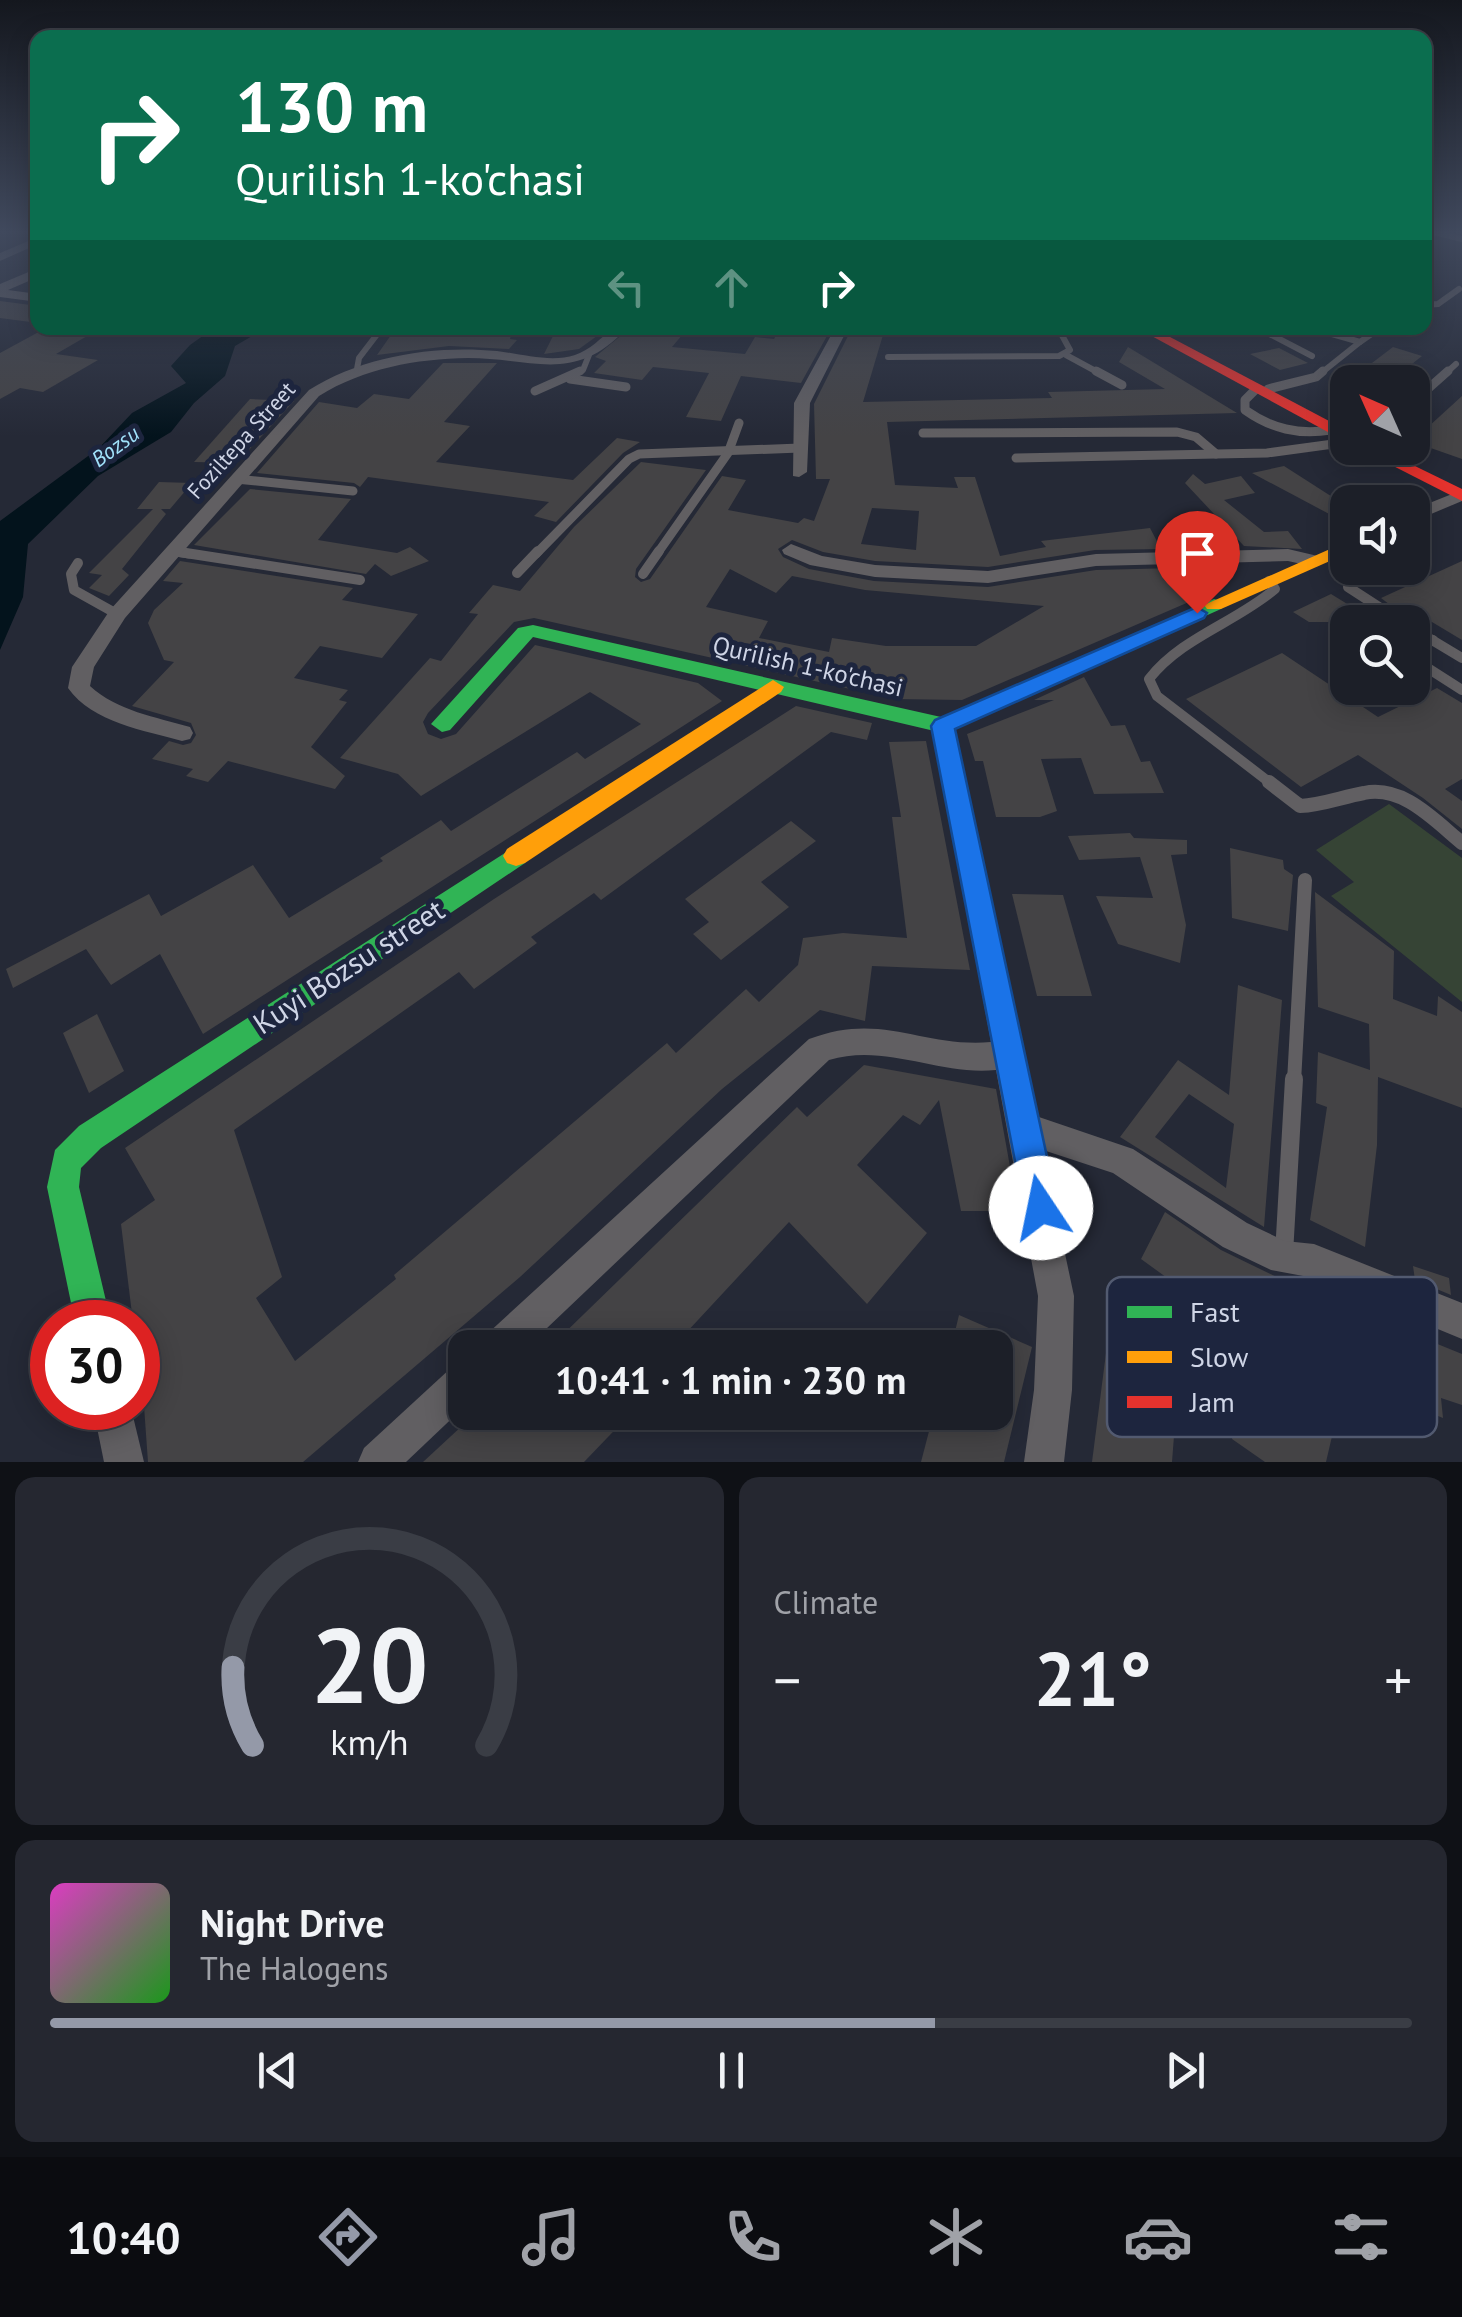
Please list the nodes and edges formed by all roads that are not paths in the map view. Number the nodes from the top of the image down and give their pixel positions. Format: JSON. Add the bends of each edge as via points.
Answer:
{"nodes":[{"id":1,"x":377,"y":335,"type":"edge"},
{"id":2,"x":612,"y":335,"type":"edge"},
{"id":3,"x":838,"y":335,"type":"edge"},
{"id":4,"x":1062,"y":335,"type":"edge"},
{"id":5,"x":1157,"y":335,"type":"edge"},
{"id":6,"x":1169,"y":335,"type":"edge"},
{"id":7,"x":1272,"y":335,"type":"edge"},
{"id":8,"x":1336,"y":335,"type":"edge"},
{"id":9,"x":1370,"y":335,"type":"edge"},
{"id":10,"x":1360,"y":342,"type":"junction"},
{"id":11,"x":589,"y":355,"type":"junction"},
{"id":12,"x":1066,"y":355,"type":"junction"},
{"id":13,"x":1312,"y":356,"type":"dead end"},
{"id":14,"x":888,"y":357,"type":"dead end"},
{"id":15,"x":1456,"y":364,"type":"dead end"},
{"id":16,"x":357,"y":369,"type":"junction"},
{"id":17,"x":570,"y":378,"type":"junction"},
{"id":18,"x":1122,"y":386,"type":"dead end"},
{"id":19,"x":1430,"y":386,"type":"edge"},
{"id":20,"x":626,"y":387,"type":"dead end"},
{"id":21,"x":1262,"y":390,"type":"junction"},
{"id":22,"x":534,"y":391,"type":"dead end"},
{"id":23,"x":739,"y":422,"type":"dead end"},
{"id":24,"x":1330,"y":427,"type":"edge"},
{"id":25,"x":923,"y":433,"type":"dead end"},
{"id":26,"x":1330,"y":438,"type":"edge"},
{"id":27,"x":800,"y":448,"type":"junction"},
{"id":28,"x":728,"y":453,"type":"junction"},
{"id":29,"x":1216,"y":454,"type":"junction"},
{"id":30,"x":1016,"y":458,"type":"dead end"},
{"id":31,"x":1400,"y":465,"type":"edge"},
{"id":32,"x":1419,"y":465,"type":"edge"},
{"id":33,"x":799,"y":472,"type":"dead end"},
{"id":34,"x":236,"y":480,"type":"junction"},
{"id":35,"x":1462,"y":486,"type":"edge"},
{"id":36,"x":354,"y":491,"type":"dead end"},
{"id":37,"x":1462,"y":496,"type":"edge"},
{"id":38,"x":1430,"y":509,"type":"edge"},
{"id":39,"x":791,"y":550,"type":"dead end"},
{"id":40,"x":171,"y":552,"type":"junction"},
{"id":41,"x":1330,"y":554,"type":"edge"},
{"id":42,"x":1315,"y":561,"type":"junction"},
{"id":43,"x":78,"y":563,"type":"dead end"},
{"id":44,"x":518,"y":573,"type":"dead end"},
{"id":45,"x":643,"y":574,"type":"dead end"},
{"id":46,"x":360,"y":580,"type":"dead end"},
{"id":47,"x":1269,"y":581,"type":"junction"},
{"id":48,"x":1349,"y":585,"type":"edge"},
{"id":49,"x":1372,"y":605,"type":"edge"},
{"id":50,"x":117,"y":614,"type":"junction"},
{"id":51,"x":1430,"y":638,"type":"edge"},
{"id":52,"x":1433,"y":640,"type":"junction"},
{"id":53,"x":1430,"y":642,"type":"edge"},
{"id":54,"x":1462,"y":658,"type":"edge"},
{"id":55,"x":1430,"y":667,"type":"edge"},
{"id":56,"x":774,"y":687,"type":"junction"},
{"id":57,"x":1462,"y":690,"type":"edge"},
{"id":58,"x":442,"y":724,"type":"dead end"},
{"id":59,"x":943,"y":726,"type":"junction"},
{"id":60,"x":182,"y":733,"type":"dead end"},
{"id":61,"x":1462,"y":843,"type":"edge"},
{"id":62,"x":1304,"y":880,"type":"dead end"},
{"id":63,"x":1010,"y":1054,"type":"junction"},
{"id":64,"x":1024,"y":1128,"type":"junction"},
{"id":65,"x":1283,"y":1258,"type":"junction"},
{"id":66,"x":1353,"y":1277,"type":"edge"},
{"id":67,"x":88,"y":1300,"type":"edge"},
{"id":68,"x":1437,"y":1311,"type":"edge"},
{"id":69,"x":1462,"y":1321,"type":"edge"},
{"id":70,"x":518,"y":1330,"type":"edge"},
{"id":71,"x":448,"y":1396,"type":"edge"},
{"id":72,"x":117,"y":1430,"type":"edge"},
{"id":73,"x":124,"y":1462,"type":"edge"},
{"id":74,"x":378,"y":1462,"type":"edge"},
{"id":75,"x":1044,"y":1462,"type":"edge"}],
"edges":[{"from":1,"to":16,"type":"lane"},
{"from":2,"to":11,"type":"street"},
{"from":3,"to":27,"type":"street","via":[[805,391]]},
{"from":4,"to":12,"type":"lane"},
{"from":5,"to":21,"type":"street"},
{"from":6,"to":21,"type":"street"},
{"from":7,"to":13,"type":"lane"},
{"from":8,"to":10,"type":"lane"},
{"from":9,"to":10,"type":"lane"},
{"from":10,"to":21,"type":"lane","via":[[1316,377]]},
{"from":11,"to":16,"type":"street","name":"Foziltepa Street","via":[[558,363],[488,354]]},
{"from":11,"to":17,"type":"lane","via":[[584,370]]},
{"from":12,"to":14,"type":"lane"},
{"from":12,"to":18,"type":"lane"},
{"from":15,"to":19,"type":"lane"},
{"from":16,"to":34,"type":"street","name":"Foziltepa Street","via":[[314,393]]},
{"from":17,"to":20,"type":"lane"},
{"from":17,"to":22,"type":"lane"},
{"from":21,"to":24,"type":"street"},
{"from":23,"to":28,"type":"lane"},
{"from":25,"to":29,"type":"lane","via":[[1177,432],[1196,436]]},
{"from":26,"to":29,"type":"lane","via":[[1268,453]]},
{"from":27,"to":28,"type":"lane"},
{"from":27,"to":33,"type":"street"},
{"from":28,"to":44,"type":"lane","via":[[658,452],[629,459]]},
{"from":28,"to":45,"type":"lane"},
{"from":29,"to":30,"type":"lane"},
{"from":31,"to":37,"type":"street"},
{"from":32,"to":35,"type":"street"},
{"from":34,"to":36,"type":"lane"},
{"from":34,"to":40,"type":"street","name":"Foziltepa Street"},
{"from":37,"to":38,"type":"street"},
{"from":39,"to":42,"type":"street","via":[[875,571],[988,577],[1119,558],[1288,555]]},
{"from":40,"to":46,"type":"lane"},
{"from":40,"to":50,"type":"street","name":"Foziltepa Street"},
{"from":41,"to":42,"type":"street"},
{"from":42,"to":47,"type":"street"},
{"from":43,"to":50,"type":"lane","via":[[71,574],[74,590]]},
{"from":47,"to":59,"type":"street"},
{"from":47,"to":61,"type":"lane","via":[[1275,590],[1261,604],[1160,662],[1150,679],[1157,696],[1300,806],[1390,791]]},
{"from":48,"to":49,"type":"lane"},
{"from":50,"to":60,"type":"street","name":"Foziltepa Street","via":[[83,667],[79,688],[114,711]]},
{"from":51,"to":52,"type":"lane"},
{"from":52,"to":53,"type":"lane"},
{"from":52,"to":54,"type":"lane"},
{"from":55,"to":57,"type":"lane"},
{"from":56,"to":58,"type":"street","name":"Qurilish 1-ko'chasi","via":[[534,631]]},
{"from":56,"to":59,"type":"street","name":"Qurilish 1-ko'chasi"},
{"from":56,"to":67,"type":"street","name":"Kuyi Bozsu street","via":[[90,1136],[66,1162],[63,1187]]},
{"from":59,"to":63,"type":"street"},
{"from":62,"to":65,"type":"lane"},
{"from":63,"to":64,"type":"street"},
{"from":63,"to":70,"type":"street","via":[[967,1057],[895,1040],[848,1038],[820,1049]]},
{"from":64,"to":65,"type":"street","via":[[1122,1160],[1235,1235]]},
{"from":64,"to":75,"type":"street","via":[[1056,1296]]},
{"from":65,"to":66,"type":"street","via":[[1314,1261]]},
{"from":68,"to":69,"type":"street"},
{"from":71,"to":74,"type":"street"},
{"from":72,"to":73,"type":"street"}]}
